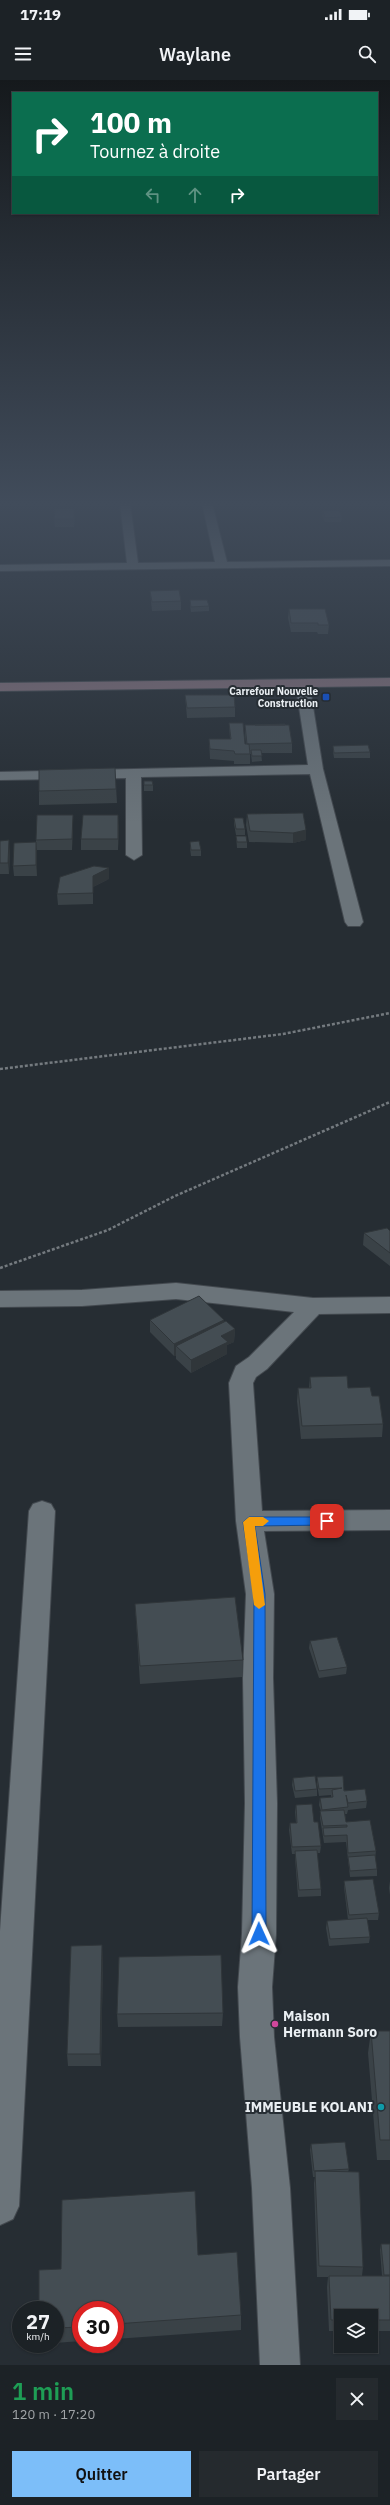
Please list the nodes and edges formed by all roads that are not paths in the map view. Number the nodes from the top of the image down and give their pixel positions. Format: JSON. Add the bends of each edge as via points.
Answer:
{"nodes":[{"id":1,"x":390,"y":682,"type":"edge"},
{"id":2,"x":0,"y":687,"type":"edge"},
{"id":3,"x":304,"y":694,"type":"junction"},
{"id":4,"x":390,"y":694,"type":"edge"},
{"id":5,"x":0,"y":698,"type":"edge"},
{"id":6,"x":316,"y":769,"type":"junction"},
{"id":7,"x":133,"y":773,"type":"junction"},
{"id":8,"x":0,"y":776,"type":"edge"},
{"id":9,"x":134,"y":856,"type":"dead end"},
{"id":10,"x":354,"y":922,"type":"dead end"},
{"id":11,"x":0,"y":1299,"type":"edge"},
{"id":12,"x":390,"y":1305,"type":"edge"},
{"id":13,"x":313,"y":1306,"type":"junction"},
{"id":14,"x":42,"y":1511,"type":"dead end"},
{"id":15,"x":390,"y":1520,"type":"edge"},
{"id":16,"x":249,"y":1522,"type":"junction"},
{"id":17,"x":0,"y":2206,"type":"edge"},
{"id":18,"x":280,"y":2365,"type":"edge"}],
"edges":[{"from":1,"to":2,"type":"main road"},
{"from":3,"to":4,"type":"main road"},
{"from":3,"to":5,"type":"main road"},
{"from":3,"to":6,"type":"street"},
{"from":6,"to":7,"type":"street"},
{"from":6,"to":10,"type":"street"},
{"from":7,"to":8,"type":"street"},
{"from":7,"to":9,"type":"street"},
{"from":11,"to":13,"type":"street","via":[[82,1298],[176,1291]]},
{"from":12,"to":13,"type":"street"},
{"from":13,"to":16,"type":"street","via":[[258,1363],[245,1372],[241,1383]]},
{"from":14,"to":17,"type":"street"},
{"from":15,"to":16,"type":"street"},
{"from":16,"to":18,"type":"street","via":[[260,1594],[258,1678],[261,1803],[259,1934],[255,1987],[271,2188]]}]}
